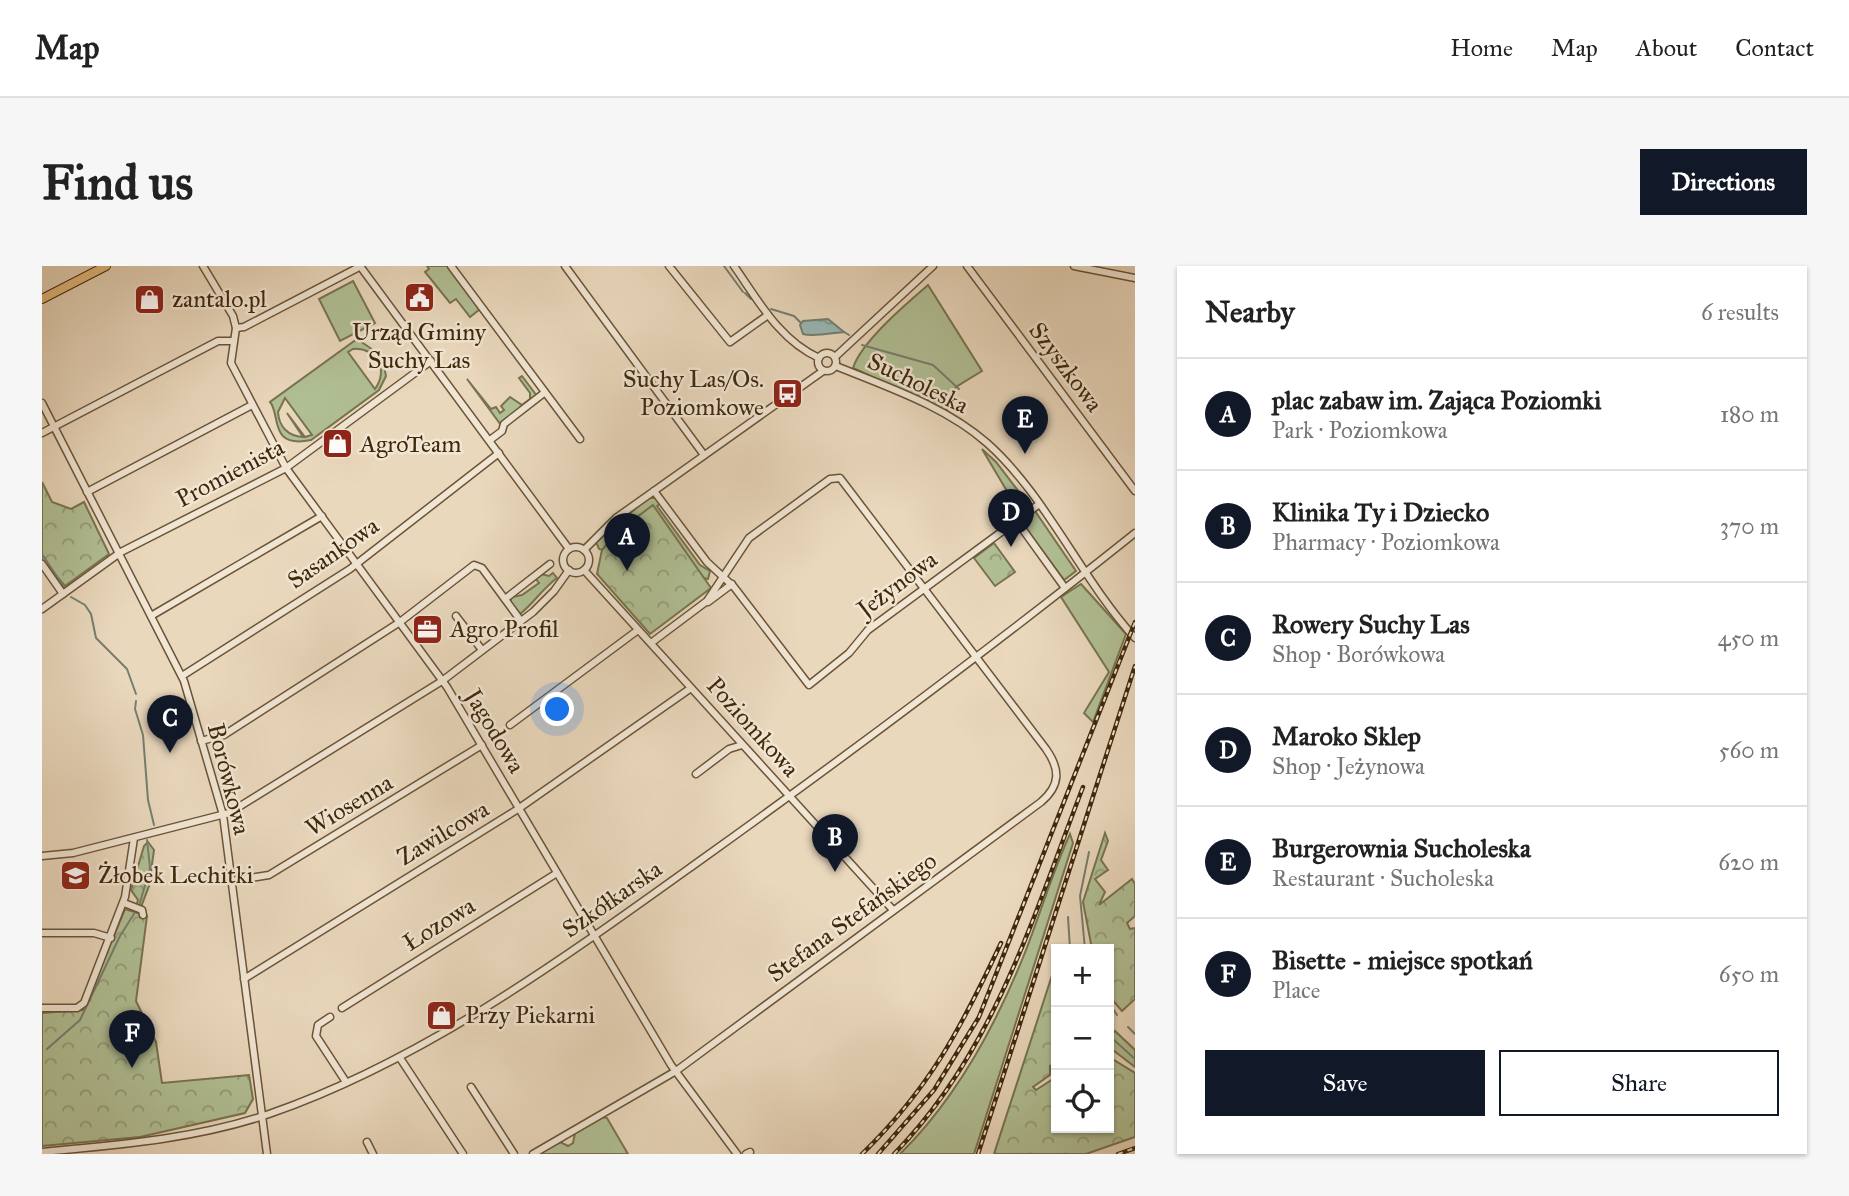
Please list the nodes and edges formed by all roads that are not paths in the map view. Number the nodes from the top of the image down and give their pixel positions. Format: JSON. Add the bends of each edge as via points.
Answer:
{"nodes":[{"id":1,"x":106,"y":266,"type":"edge"},
{"id":2,"x":203,"y":266,"type":"edge"},
{"id":3,"x":361,"y":266,"type":"edge"},
{"id":4,"x":451,"y":266,"type":"edge"},
{"id":5,"x":565,"y":266,"type":"edge"},
{"id":6,"x":669,"y":266,"type":"edge"},
{"id":7,"x":734,"y":266,"type":"edge"},
{"id":8,"x":931,"y":266,"type":"edge"},
{"id":9,"x":967,"y":266,"type":"edge"},
{"id":10,"x":1073,"y":266,"type":"edge"},
{"id":11,"x":1135,"y":278,"type":"edge"},
{"id":12,"x":42,"y":299,"type":"edge"},
{"id":13,"x":768,"y":315,"type":"junction"},
{"id":14,"x":236,"y":328,"type":"junction"},
{"id":15,"x":233,"y":341,"type":"junction"},
{"id":16,"x":835,"y":357,"type":"junction"},
{"id":17,"x":819,"y":358,"type":"junction"},
{"id":18,"x":431,"y":361,"type":"junction"},
{"id":19,"x":836,"y":366,"type":"junction"},
{"id":20,"x":823,"y":371,"type":"junction"},
{"id":21,"x":544,"y":393,"type":"junction"},
{"id":22,"x":42,"y":403,"type":"edge"},
{"id":23,"x":252,"y":405,"type":"junction"},
{"id":24,"x":53,"y":425,"type":"junction"},
{"id":25,"x":42,"y":433,"type":"edge"},
{"id":26,"x":580,"y":439,"type":"dead end"},
{"id":27,"x":490,"y":440,"type":"junction"},
{"id":28,"x":499,"y":453,"type":"junction"},
{"id":29,"x":704,"y":456,"type":"junction"},
{"id":30,"x":286,"y":468,"type":"junction"},
{"id":31,"x":654,"y":491,"type":"junction"},
{"id":32,"x":1135,"y":491,"type":"edge"},
{"id":33,"x":87,"y":492,"type":"junction"},
{"id":34,"x":1038,"y":505,"type":"junction"},
{"id":35,"x":322,"y":516,"type":"junction"},
{"id":36,"x":1016,"y":520,"type":"junction"},
{"id":37,"x":1135,"y":533,"type":"edge"},
{"id":38,"x":569,"y":549,"type":"junction"},
{"id":39,"x":584,"y":550,"type":"junction"},
{"id":40,"x":119,"y":554,"type":"junction"},
{"id":41,"x":42,"y":564,"type":"edge"},
{"id":42,"x":356,"y":564,"type":"junction"},
{"id":43,"x":550,"y":564,"type":"dead end"},
{"id":44,"x":569,"y":570,"type":"junction"},
{"id":45,"x":584,"y":570,"type":"junction"},
{"id":46,"x":1085,"y":573,"type":"junction"},
{"id":47,"x":722,"y":576,"type":"junction"},
{"id":48,"x":732,"y":584,"type":"junction"},
{"id":49,"x":923,"y":587,"type":"junction"},
{"id":50,"x":1065,"y":588,"type":"junction"},
{"id":51,"x":63,"y":594,"type":"junction"},
{"id":52,"x":505,"y":599,"type":"junction"},
{"id":53,"x":703,"y":605,"type":"junction"},
{"id":54,"x":42,"y":609,"type":"edge"},
{"id":55,"x":151,"y":616,"type":"junction"},
{"id":56,"x":456,"y":616,"type":"dead end"},
{"id":57,"x":521,"y":621,"type":"junction"},
{"id":58,"x":400,"y":622,"type":"junction"},
{"id":59,"x":638,"y":629,"type":"junction"},
{"id":60,"x":1135,"y":638,"type":"edge"},
{"id":61,"x":651,"y":643,"type":"junction"},
{"id":62,"x":482,"y":650,"type":"junction"},
{"id":63,"x":975,"y":656,"type":"junction"},
{"id":64,"x":182,"y":676,"type":"junction"},
{"id":65,"x":442,"y":681,"type":"junction"},
{"id":66,"x":691,"y":688,"type":"junction"},
{"id":67,"x":510,"y":724,"type":"dead end"},
{"id":68,"x":736,"y":737,"type":"junction"},
{"id":69,"x":201,"y":741,"type":"junction"},
{"id":70,"x":482,"y":745,"type":"junction"},
{"id":71,"x":742,"y":745,"type":"junction"},
{"id":72,"x":729,"y":749,"type":"junction"},
{"id":73,"x":696,"y":774,"type":"dead end"},
{"id":74,"x":789,"y":797,"type":"junction"},
{"id":75,"x":519,"y":809,"type":"junction"},
{"id":76,"x":223,"y":816,"type":"junction"},
{"id":77,"x":134,"y":838,"type":"junction"},
{"id":78,"x":42,"y":856,"type":"edge"},
{"id":79,"x":558,"y":873,"type":"junction"},
{"id":80,"x":231,"y":881,"type":"junction"},
{"id":81,"x":124,"y":903,"type":"junction"},
{"id":82,"x":893,"y":910,"type":"junction"},
{"id":83,"x":139,"y":911,"type":"dead end"},
{"id":84,"x":42,"y":933,"type":"edge"},
{"id":85,"x":594,"y":936,"type":"junction"},
{"id":86,"x":111,"y":938,"type":"junction"},
{"id":87,"x":244,"y":979,"type":"junction"},
{"id":88,"x":42,"y":1008,"type":"edge"},
{"id":89,"x":342,"y":1008,"type":"dead end"},
{"id":90,"x":330,"y":1017,"type":"dead end"},
{"id":91,"x":400,"y":1058,"type":"junction"},
{"id":92,"x":676,"y":1071,"type":"junction"},
{"id":93,"x":346,"y":1082,"type":"junction"},
{"id":94,"x":471,"y":1087,"type":"dead end"},
{"id":95,"x":262,"y":1116,"type":"junction"},
{"id":96,"x":367,"y":1142,"type":"dead end"},
{"id":97,"x":42,"y":1152,"type":"edge"},
{"id":98,"x":267,"y":1154,"type":"edge"},
{"id":99,"x":373,"y":1154,"type":"edge"},
{"id":100,"x":463,"y":1154,"type":"edge"},
{"id":101,"x":514,"y":1154,"type":"edge"},
{"id":102,"x":533,"y":1154,"type":"edge"},
{"id":103,"x":737,"y":1154,"type":"edge"}],
"edges":[{"from":1,"to":12,"type":"main road"},
{"from":2,"to":14,"type":"street"},
{"from":3,"to":14,"type":"street"},
{"from":3,"to":18,"type":"street"},
{"from":4,"to":21,"type":"street"},
{"from":5,"to":29,"type":"street"},
{"from":6,"to":13,"type":"street","via":[[730,342]]},
{"from":7,"to":13,"type":"street"},
{"from":8,"to":16,"type":"street"},
{"from":9,"to":32,"type":"street","name":"Szyszkowa"},
{"from":10,"to":11,"type":"street"},
{"from":13,"to":17,"type":"street","via":[[793,342]]},
{"from":14,"to":15,"type":"street","name":"Jagodowa"},
{"from":15,"to":23,"type":"street","name":"Jagodowa","via":[[231,363]]},
{"from":15,"to":24,"type":"street","via":[[218,341]]},
{"from":16,"to":17,"type":"street","via":[[827,353]]},
{"from":16,"to":19,"type":"street"},
{"from":17,"to":20,"type":"street"},
{"from":18,"to":27,"type":"street"},
{"from":18,"to":30,"type":"street","name":"Promienista"},
{"from":19,"to":20,"type":"street"},
{"from":19,"to":34,"type":"street","name":"Sucholeska","via":[[921,402],[967,428],[999,454]]},
{"from":20,"to":29,"type":"street"},
{"from":21,"to":26,"type":"street"},
{"from":21,"to":27,"type":"street"},
{"from":22,"to":24,"type":"street","name":"Borówkowa"},
{"from":23,"to":30,"type":"street","name":"Jagodowa"},
{"from":23,"to":33,"type":"street"},
{"from":24,"to":25,"type":"street"},
{"from":24,"to":33,"type":"street","name":"Borówkowa"},
{"from":27,"to":28,"type":"street"},
{"from":28,"to":38,"type":"street"},
{"from":28,"to":42,"type":"street","name":"Sasankowa"},
{"from":29,"to":31,"type":"street"},
{"from":30,"to":35,"type":"street","name":"Jagodowa"},
{"from":30,"to":40,"type":"street","name":"Promienista"},
{"from":31,"to":39,"type":"street","via":[[608,524]]},
{"from":31,"to":47,"type":"street"},
{"from":33,"to":40,"type":"street","name":"Borówkowa"},
{"from":34,"to":36,"type":"street","name":"Jeżynowa"},
{"from":34,"to":46,"type":"street","name":"Sucholeska"},
{"from":35,"to":42,"type":"street","name":"Jagodowa"},
{"from":35,"to":55,"type":"street"},
{"from":36,"to":49,"type":"street","name":"Jeżynowa"},
{"from":36,"to":50,"type":"street"},
{"from":37,"to":46,"type":"street","name":"Szkółkarska"},
{"from":38,"to":39,"type":"street"},
{"from":38,"to":44,"type":"street","via":[[563,560]]},
{"from":39,"to":45,"type":"street","via":[[589,560]]},
{"from":40,"to":51,"type":"street","name":"Promienista"},
{"from":40,"to":55,"type":"street","name":"Borówkowa"},
{"from":41,"to":51,"type":"street"},
{"from":42,"to":58,"type":"street","name":"Jagodowa"},
{"from":42,"to":64,"type":"street","name":"Sasankowa"},
{"from":43,"to":52,"type":"street"},
{"from":44,"to":45,"type":"street"},
{"from":44,"to":57,"type":"street","via":[[548,598]]},
{"from":45,"to":59,"type":"street","name":"Poziomkowa"},
{"from":46,"to":50,"type":"street","name":"Szkółkarska"},
{"from":46,"to":60,"type":"street","name":"Sucholeska"},
{"from":47,"to":48,"type":"street"},
{"from":47,"to":49,"type":"street","name":"Stefana Stefańskiego","via":[[749,538],[834,477],[846,486]]},
{"from":47,"to":53,"type":"street"},
{"from":48,"to":49,"type":"street","name":"Jeżynowa","via":[[809,685]]},
{"from":48,"to":53,"type":"street"},
{"from":49,"to":63,"type":"street","name":"Stefana Stefańskiego"},
{"from":50,"to":63,"type":"street","name":"Szkółkarska"},
{"from":51,"to":54,"type":"street","name":"Promienista"},
{"from":52,"to":57,"type":"street"},
{"from":52,"to":58,"type":"street","via":[[482,568],[474,565]]},
{"from":53,"to":61,"type":"street"},
{"from":55,"to":64,"type":"street","name":"Borówkowa"},
{"from":56,"to":62,"type":"street"},
{"from":57,"to":62,"type":"street"},
{"from":58,"to":65,"type":"street","name":"Jagodowa"},
{"from":58,"to":69,"type":"street","via":[[240,725]]},
{"from":59,"to":61,"type":"street","name":"Poziomkowa"},
{"from":59,"to":67,"type":"street"},
{"from":61,"to":66,"type":"street","name":"Poziomkowa"},
{"from":62,"to":65,"type":"street"},
{"from":63,"to":74,"type":"street","name":"Szkółkarska"},
{"from":63,"to":82,"type":"street","name":"Stefana Stefańskiego","via":[[1055,761],[1055,783],[1041,802]]},
{"from":64,"to":69,"type":"street","name":"Borówkowa"},
{"from":65,"to":70,"type":"street","name":"Jagodowa"},
{"from":65,"to":76,"type":"street"},
{"from":66,"to":68,"type":"street","name":"Poziomkowa"},
{"from":66,"to":75,"type":"street","name":"Zawilcowa"},
{"from":68,"to":71,"type":"street","name":"Poziomkowa"},
{"from":68,"to":72,"type":"street"},
{"from":69,"to":76,"type":"street","name":"Borówkowa"},
{"from":70,"to":75,"type":"street","name":"Jagodowa"},
{"from":70,"to":80,"type":"street","name":"Wiosenna","via":[[269,875]]},
{"from":71,"to":72,"type":"street"},
{"from":71,"to":74,"type":"street","name":"Poziomkowa"},
{"from":72,"to":73,"type":"street"},
{"from":74,"to":82,"type":"street","name":"Poziomkowa"},
{"from":74,"to":85,"type":"street","name":"Szkółkarska"},
{"from":75,"to":79,"type":"street","name":"Jagodowa"},
{"from":75,"to":87,"type":"street","name":"Zawilcowa"},
{"from":76,"to":77,"type":"street"},
{"from":76,"to":80,"type":"street","name":"Borówkowa"},
{"from":77,"to":78,"type":"street"},
{"from":77,"to":81,"type":"street"},
{"from":79,"to":85,"type":"street","name":"Jagodowa"},
{"from":79,"to":89,"type":"street","name":"Łozowa"},
{"from":80,"to":87,"type":"street","name":"Borówkowa"},
{"from":81,"to":83,"type":"street"},
{"from":81,"to":86,"type":"street"},
{"from":82,"to":92,"type":"street","name":"Stefana Stefańskiego"},
{"from":84,"to":86,"type":"street","via":[[94,933]]},
{"from":85,"to":91,"type":"street","name":"Szkółkarska"},
{"from":85,"to":92,"type":"street","name":"Jagodowa"},
{"from":86,"to":88,"type":"street","via":[[82,1006]]},
{"from":87,"to":95,"type":"street","name":"Borówkowa"},
{"from":90,"to":93,"type":"street","via":[[318,1025],[316,1036]]},
{"from":91,"to":93,"type":"street","name":"Szkółkarska"},
{"from":91,"to":100,"type":"street"},
{"from":92,"to":102,"type":"street","name":"Stefana Stefańskiego"},
{"from":92,"to":103,"type":"street","name":"Jagodowa"},
{"from":93,"to":95,"type":"street","name":"Szkółkarska"},
{"from":94,"to":101,"type":"street"},
{"from":95,"to":97,"type":"street","name":"Szkółkarska","via":[[154,1141]]},
{"from":95,"to":98,"type":"street","name":"Borówkowa"},
{"from":96,"to":99,"type":"street"}]}
